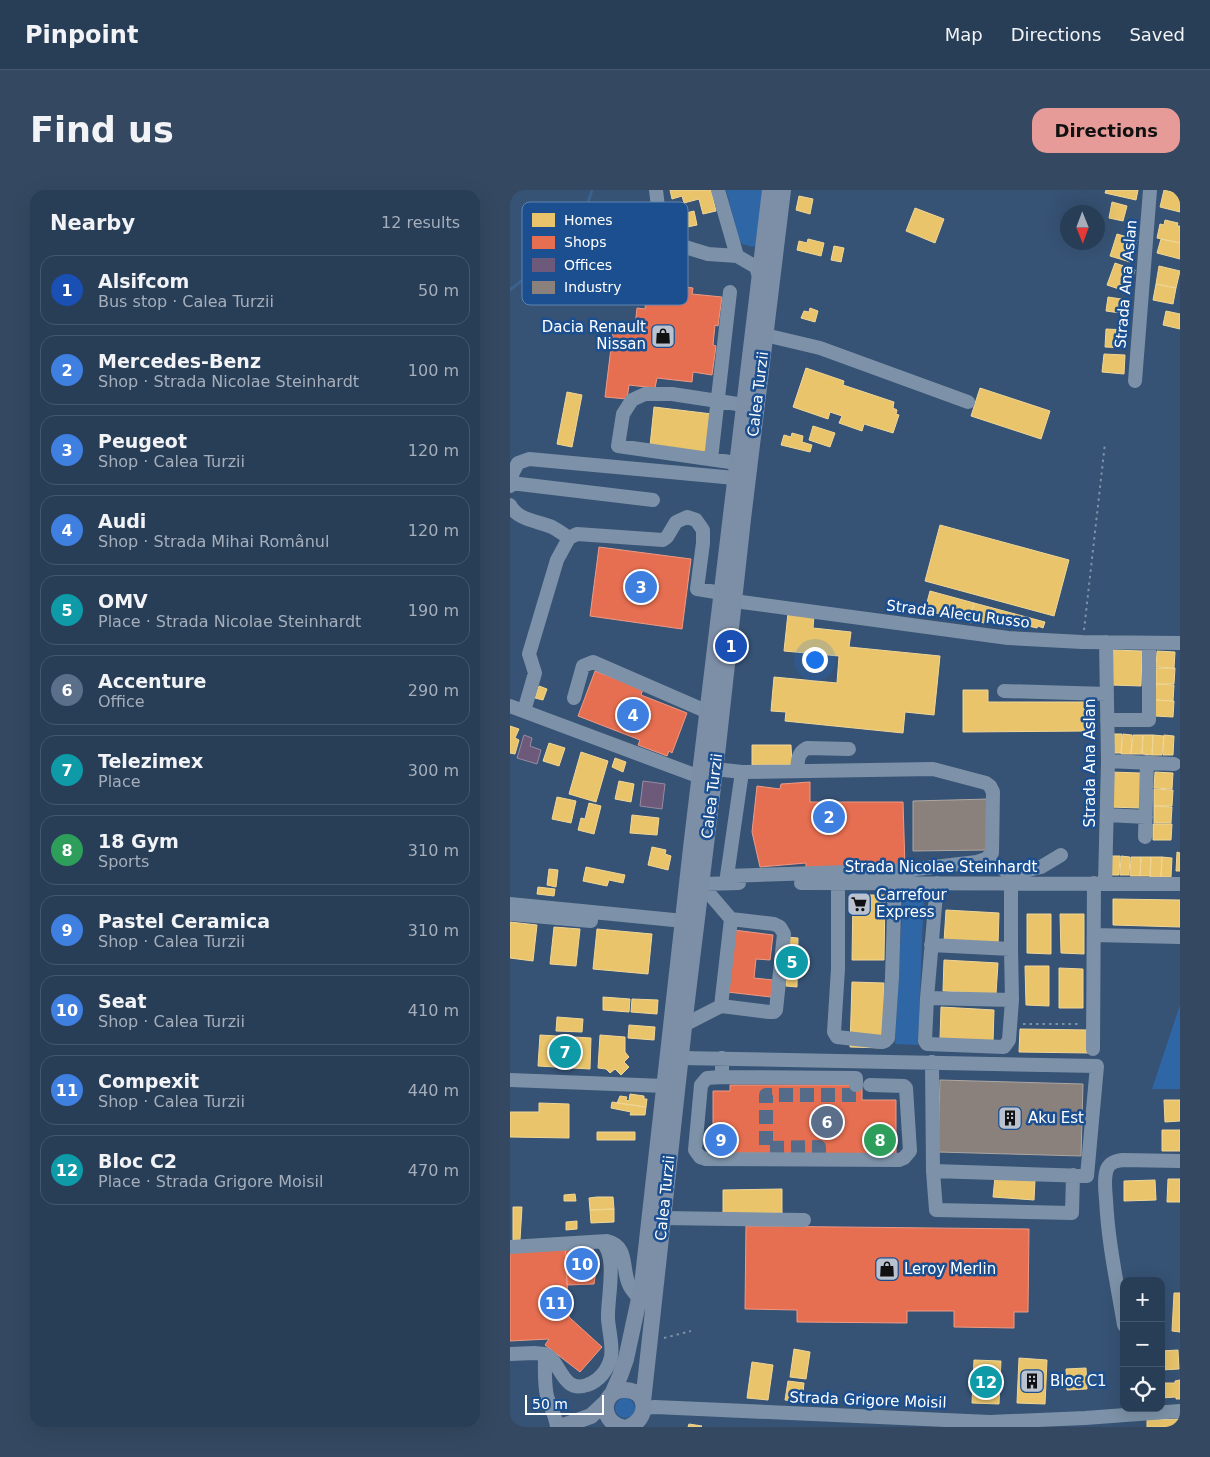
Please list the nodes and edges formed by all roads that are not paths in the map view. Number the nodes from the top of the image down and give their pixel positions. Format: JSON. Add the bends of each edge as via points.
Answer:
{"nodes":[{"id":1,"x":718,"y":190,"type":"edge"},
{"id":2,"x":770,"y":190,"type":"edge"},
{"id":3,"x":783,"y":190,"type":"edge"},
{"id":4,"x":1150,"y":190,"type":"edge"},
{"id":5,"x":688,"y":248,"type":"edge"},
{"id":6,"x":737,"y":256,"type":"junction"},
{"id":7,"x":759,"y":276,"type":"junction"},
{"id":8,"x":730,"y":292,"type":"dead end"},
{"id":9,"x":765,"y":335,"type":"junction"},
{"id":10,"x":1135,"y":381,"type":"dead end"},
{"id":11,"x":718,"y":401,"type":"junction"},
{"id":12,"x":968,"y":402,"type":"dead end"},
{"id":13,"x":744,"y":404,"type":"junction"},
{"id":14,"x":711,"y":459,"type":"junction"},
{"id":15,"x":736,"y":470,"type":"junction"},
{"id":16,"x":510,"y":485,"type":"edge"},
{"id":17,"x":653,"y":500,"type":"dead end"},
{"id":18,"x":510,"y":505,"type":"edge"},
{"id":19,"x":569,"y":538,"type":"junction"},
{"id":20,"x":728,"y":597,"type":"junction"},
{"id":21,"x":1106,"y":642,"type":"junction"},
{"id":22,"x":1149,"y":643,"type":"junction"},
{"id":23,"x":1180,"y":643,"type":"edge"},
{"id":24,"x":1004,"y":691,"type":"dead end"},
{"id":25,"x":1107,"y":694,"type":"junction"},
{"id":26,"x":574,"y":698,"type":"dead end"},
{"id":27,"x":510,"y":706,"type":"edge"},
{"id":28,"x":524,"y":711,"type":"junction"},
{"id":29,"x":708,"y":712,"type":"junction"},
{"id":30,"x":1107,"y":720,"type":"junction"},
{"id":31,"x":849,"y":749,"type":"dead end"},
{"id":32,"x":1108,"y":761,"type":"junction"},
{"id":33,"x":1147,"y":762,"type":"junction"},
{"id":34,"x":1174,"y":764,"type":"dead end"},
{"id":35,"x":715,"y":769,"type":"junction"},
{"id":36,"x":797,"y":771,"type":"junction"},
{"id":37,"x":742,"y":772,"type":"junction"},
{"id":38,"x":700,"y":777,"type":"junction"},
{"id":39,"x":1107,"y":815,"type":"junction"},
{"id":40,"x":1146,"y":817,"type":"junction"},
{"id":41,"x":1145,"y":837,"type":"dead end"},
{"id":42,"x":1061,"y":855,"type":"dead end"},
{"id":43,"x":986,"y":859,"type":"junction"},
{"id":44,"x":1011,"y":879,"type":"junction"},
{"id":45,"x":896,"y":882,"type":"junction"},
{"id":46,"x":838,"y":883,"type":"junction"},
{"id":47,"x":936,"y":883,"type":"junction"},
{"id":48,"x":1100,"y":883,"type":"junction"},
{"id":49,"x":701,"y":884,"type":"junction"},
{"id":50,"x":1180,"y":884,"type":"edge"},
{"id":51,"x":510,"y":904,"type":"edge"},
{"id":52,"x":510,"y":914,"type":"edge"},
{"id":53,"x":731,"y":919,"type":"junction"},
{"id":54,"x":683,"y":926,"type":"junction"},
{"id":55,"x":1094,"y":935,"type":"junction"},
{"id":56,"x":1180,"y":937,"type":"edge"},
{"id":57,"x":930,"y":945,"type":"junction"},
{"id":58,"x":1011,"y":949,"type":"junction"},
{"id":59,"x":926,"y":998,"type":"junction"},
{"id":60,"x":1012,"y":1000,"type":"junction"},
{"id":61,"x":721,"y":1006,"type":"junction"},
{"id":62,"x":684,"y":1025,"type":"junction"},
{"id":63,"x":1093,"y":1049,"type":"dead end"},
{"id":64,"x":681,"y":1058,"type":"junction"},
{"id":65,"x":727,"y":1058,"type":"junction"},
{"id":66,"x":895,"y":1061,"type":"junction"},
{"id":67,"x":932,"y":1062,"type":"junction"},
{"id":68,"x":727,"y":1077,"type":"junction"},
{"id":69,"x":510,"y":1080,"type":"edge"},
{"id":70,"x":665,"y":1086,"type":"junction"},
{"id":71,"x":895,"y":1086,"type":"junction"},
{"id":72,"x":910,"y":1152,"type":"junction"},
{"id":73,"x":1180,"y":1161,"type":"edge"},
{"id":74,"x":933,"y":1165,"type":"junction"},
{"id":75,"x":1073,"y":1175,"type":"junction"},
{"id":76,"x":663,"y":1218,"type":"junction"},
{"id":77,"x":804,"y":1220,"type":"dead end"},
{"id":78,"x":602,"y":1242,"type":"junction"},
{"id":79,"x":510,"y":1247,"type":"edge"},
{"id":80,"x":640,"y":1298,"type":"junction"},
{"id":81,"x":1123,"y":1322,"type":"edge"},
{"id":82,"x":510,"y":1354,"type":"edge"},
{"id":83,"x":545,"y":1354,"type":"junction"},
{"id":84,"x":609,"y":1398,"type":"junction"},
{"id":85,"x":1180,"y":1411,"type":"edge"},
{"id":86,"x":591,"y":1416,"type":"junction"},
{"id":87,"x":1136,"y":1416,"type":"edge"},
{"id":88,"x":628,"y":1420,"type":"edge"},
{"id":89,"x":1085,"y":1422,"type":"edge"},
{"id":90,"x":559,"y":1427,"type":"edge"}],
"edges":[{"from":1,"to":6,"type":"street"},
{"from":2,"to":7,"type":"main road","name":"Calea Turzii"},
{"from":3,"to":9,"type":"main road","name":"Calea Turzii"},
{"from":4,"to":10,"type":"street","name":"Strada Ana Aslan"},
{"from":5,"to":6,"type":"street","via":[[708,254]]},
{"from":6,"to":7,"type":"street","via":[[756,267]]},
{"from":7,"to":13,"type":"main road","name":"Calea Turzii"},
{"from":8,"to":11,"type":"street"},
{"from":9,"to":12,"type":"street","via":[[820,348]]},
{"from":9,"to":20,"type":"main road","name":"Calea Turzii"},
{"from":11,"to":13,"type":"street"},
{"from":11,"to":14,"type":"street"},
{"from":11,"to":14,"type":"street","via":[[672,394],[645,394],[632,400],[623,414],[618,446]]},
{"from":13,"to":15,"type":"main road","name":"Calea Turzii"},
{"from":14,"to":15,"type":"street"},
{"from":15,"to":16,"type":"street","via":[[530,459],[518,463]]},
{"from":15,"to":20,"type":"main road","name":"Calea Turzii"},
{"from":16,"to":17,"type":"street"},
{"from":18,"to":19,"type":"street","via":[[513,511]]},
{"from":19,"to":20,"type":"street","name":"Strada Alecu Russo","via":[[578,534],[663,540],[676,522],[686,517],[696,520],[703,530],[697,589]]},
{"from":19,"to":28,"type":"street","via":[[557,560],[529,654],[535,673]]},
{"from":20,"to":21,"type":"street","name":"Strada Alecu Russo","via":[[1008,638]]},
{"from":20,"to":29,"type":"main road","name":"Calea Turzii"},
{"from":20,"to":35,"type":"main road","name":"Calea Turzii"},
{"from":21,"to":22,"type":"street","name":"Strada Alecu Russo"},
{"from":21,"to":25,"type":"street","name":"Strada Ana Aslan"},
{"from":22,"to":23,"type":"street","name":"Strada Alecu Russo"},
{"from":22,"to":30,"type":"street","via":[[1149,720]]},
{"from":24,"to":25,"type":"street"},
{"from":25,"to":30,"type":"street","name":"Strada Ana Aslan"},
{"from":26,"to":29,"type":"street","via":[[583,666],[593,662]]},
{"from":27,"to":28,"type":"street"},
{"from":28,"to":38,"type":"street"},
{"from":29,"to":38,"type":"main road","name":"Calea Turzii"},
{"from":30,"to":32,"type":"street","name":"Strada Ana Aslan"},
{"from":31,"to":36,"type":"street","via":[[807,748],[801,751]]},
{"from":32,"to":33,"type":"street"},
{"from":32,"to":39,"type":"street","name":"Strada Ana Aslan"},
{"from":33,"to":34,"type":"street"},
{"from":33,"to":40,"type":"street"},
{"from":35,"to":37,"type":"street"},
{"from":35,"to":49,"type":"main road","name":"Calea Turzii"},
{"from":36,"to":37,"type":"street"},
{"from":36,"to":43,"type":"street","via":[[933,769],[986,783],[993,792],[992,853]]},
{"from":37,"to":43,"type":"street","via":[[727,876],[908,870]]},
{"from":38,"to":54,"type":"main road","name":"Calea Turzii"},
{"from":39,"to":40,"type":"street"},
{"from":39,"to":48,"type":"street","name":"Strada Ana Aslan"},
{"from":40,"to":41,"type":"street"},
{"from":42,"to":44,"type":"street"},
{"from":43,"to":44,"type":"street"},
{"from":44,"to":47,"type":"street","name":"Strada Nicolae Steinhardt"},
{"from":44,"to":48,"type":"street","name":"Strada Nicolae Steinhardt"},
{"from":44,"to":58,"type":"street"},
{"from":45,"to":46,"type":"street","name":"Strada Nicolae Steinhardt"},
{"from":45,"to":46,"type":"street","via":[[888,1038],[885,1041],[837,1037],[834,1032]]},
{"from":45,"to":47,"type":"street","name":"Strada Nicolae Steinhardt"},
{"from":46,"to":49,"type":"street","name":"Strada Nicolae Steinhardt"},
{"from":47,"to":57,"type":"street"},
{"from":48,"to":50,"type":"street","name":"Strada Nicolae Steinhardt"},
{"from":48,"to":55,"type":"street","name":"Strada Ana Aslan"},
{"from":49,"to":53,"type":"street"},
{"from":49,"to":62,"type":"main road","name":"Calea Turzii"},
{"from":51,"to":54,"type":"street"},
{"from":52,"to":54,"type":"street"},
{"from":53,"to":61,"type":"street"},
{"from":53,"to":61,"type":"street","via":[[774,924],[784,934],[776,1010],[769,1012]]},
{"from":54,"to":70,"type":"main road","name":"Calea Turzii"},
{"from":55,"to":56,"type":"street"},
{"from":55,"to":63,"type":"street","name":"Strada Ana Aslan"},
{"from":57,"to":58,"type":"street"},
{"from":57,"to":59,"type":"street"},
{"from":58,"to":60,"type":"street"},
{"from":59,"to":60,"type":"street"},
{"from":59,"to":60,"type":"street","via":[[924,1036],[928,1044],[1004,1047],[1009,1040]]},
{"from":61,"to":62,"type":"street"},
{"from":62,"to":64,"type":"main road","name":"Calea Turzii"},
{"from":64,"to":65,"type":"street"},
{"from":64,"to":76,"type":"main road","name":"Calea Turzii"},
{"from":65,"to":66,"type":"street"},
{"from":65,"to":68,"type":"street"},
{"from":66,"to":67,"type":"street"},
{"from":66,"to":71,"type":"street"},
{"from":67,"to":74,"type":"street"},
{"from":67,"to":75,"type":"street","via":[[1097,1066],[1087,1176]]},
{"from":68,"to":71,"type":"street","via":[[856,1078],[863,1085]]},
{"from":68,"to":72,"type":"street","via":[[707,1078],[701,1084],[695,1150],[700,1157],[819,1156],[899,1160]]},
{"from":69,"to":70,"type":"street"},
{"from":70,"to":80,"type":"main road","name":"Calea Turzii"},
{"from":71,"to":72,"type":"street","via":[[906,1088]]},
{"from":72,"to":74,"type":"street"},
{"from":73,"to":81,"type":"street","via":[[1123,1160],[1110,1164],[1106,1171],[1108,1232]]},
{"from":74,"to":75,"type":"street"},
{"from":74,"to":75,"type":"street","via":[[936,1210],[1072,1213]]},
{"from":76,"to":77,"type":"street"},
{"from":76,"to":88,"type":"main road","name":"Calea Turzii"},
{"from":78,"to":79,"type":"street"},
{"from":78,"to":80,"type":"street","via":[[619,1246],[628,1283]]},
{"from":78,"to":83,"type":"street","via":[[608,1249],[611,1282],[608,1320],[611,1357],[604,1374],[588,1385],[574,1386],[563,1378]]},
{"from":80,"to":84,"type":"main road","name":"Calea Turzii","via":[[626,1359]]},
{"from":82,"to":83,"type":"street"},
{"from":83,"to":90,"type":"street","via":[[548,1397]]},
{"from":84,"to":86,"type":"main road"},
{"from":84,"to":88,"type":"main road","via":[[606,1414]]},
{"from":84,"to":88,"type":"main road","via":[[620,1390],[638,1394]]},
{"from":85,"to":87,"type":"street","name":"Strada Grigore Moisil"},
{"from":86,"to":88,"type":"main road"},
{"from":86,"to":90,"type":"main road"},
{"from":87,"to":89,"type":"street","name":"Strada Grigore Moisil"},
{"from":88,"to":89,"type":"street","name":"Strada Grigore Moisil","via":[[656,1407],[990,1422]]}]}
